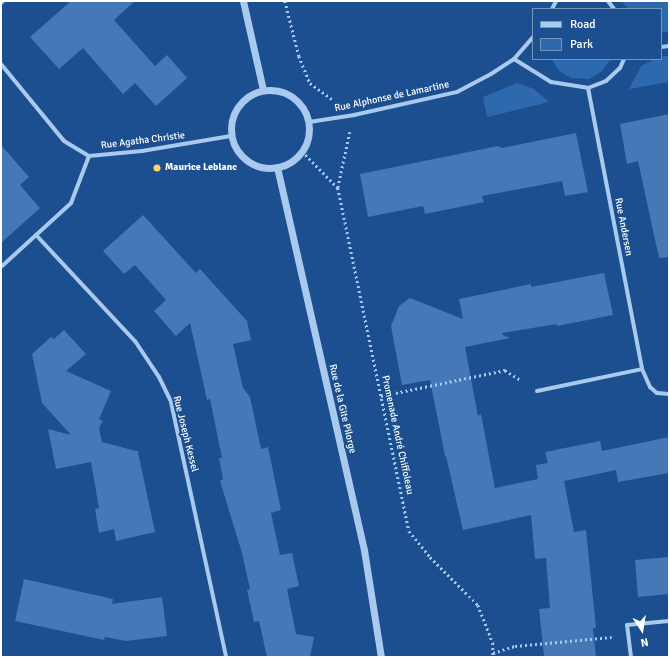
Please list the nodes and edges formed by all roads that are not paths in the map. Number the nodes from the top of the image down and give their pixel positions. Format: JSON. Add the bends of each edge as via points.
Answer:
{"nodes":[{"id":1,"x":243,"y":1,"type":"edge"},
{"id":2,"x":532,"y":38,"type":"edge"},
{"id":3,"x":514,"y":59,"type":"junction"},
{"id":4,"x":624,"y":60,"type":"edge"},
{"id":5,"x":1,"y":64,"type":"edge"},
{"id":6,"x":588,"y":88,"type":"junction"},
{"id":7,"x":263,"y":90,"type":"junction"},
{"id":8,"x":309,"y":122,"type":"junction"},
{"id":9,"x":231,"y":136,"type":"junction"},
{"id":10,"x":88,"y":156,"type":"junction"},
{"id":11,"x":277,"y":167,"type":"junction"},
{"id":12,"x":36,"y":235,"type":"junction"},
{"id":13,"x":1,"y":267,"type":"edge"},
{"id":14,"x":642,"y":369,"type":"junction"},
{"id":15,"x":537,"y":391,"type":"road end"},
{"id":16,"x":669,"y":394,"type":"edge"},
{"id":17,"x":669,"y":621,"type":"edge"},
{"id":18,"x":226,"y":657,"type":"edge"},
{"id":19,"x":381,"y":657,"type":"edge"},
{"id":20,"x":631,"y":657,"type":"edge"}],
"edges":[{"from":1,"to":7,"type":"street"},
{"from":2,"to":3,"type":"street","name":"Rue Alphonse de Lamartine"},
{"from":3,"to":6,"type":"street","via":[[551,82]]},
{"from":3,"to":8,"type":"street","name":"Rue Alphonse de Lamartine","via":[[457,92],[354,115]]},
{"from":4,"to":6,"type":"street","via":[[620,68],[606,81]]},
{"from":5,"to":10,"type":"street","name":"Rue Agatha Christie","via":[[64,141]]},
{"from":6,"to":14,"type":"street","name":"Rue Andersen"},
{"from":7,"to":8,"type":"street","via":[[278,90],[293,97],[303,108]]},
{"from":7,"to":9,"type":"street","via":[[248,96],[238,106],[231,121]]},
{"from":8,"to":11,"type":"street","via":[[308,137],[302,151],[291,162]]},
{"from":9,"to":10,"type":"street","name":"Rue Agatha Christie","via":[[142,151]]},
{"from":9,"to":11,"type":"street","via":[[237,150],[248,161],[262,167]]},
{"from":10,"to":12,"type":"street","via":[[71,203]]},
{"from":11,"to":19,"type":"street","name":"Rue de la Gite Pilorge","via":[[364,550]]},
{"from":12,"to":13,"type":"street"},
{"from":12,"to":18,"type":"street","name":"Rue Joseph Kessel","via":[[135,341],[159,377],[171,402]]},
{"from":14,"to":15,"type":"street"},
{"from":14,"to":16,"type":"street","name":"Rue Andersen","via":[[650,387],[657,393]]},
{"from":17,"to":20,"type":"street","via":[[627,625]]}]}
